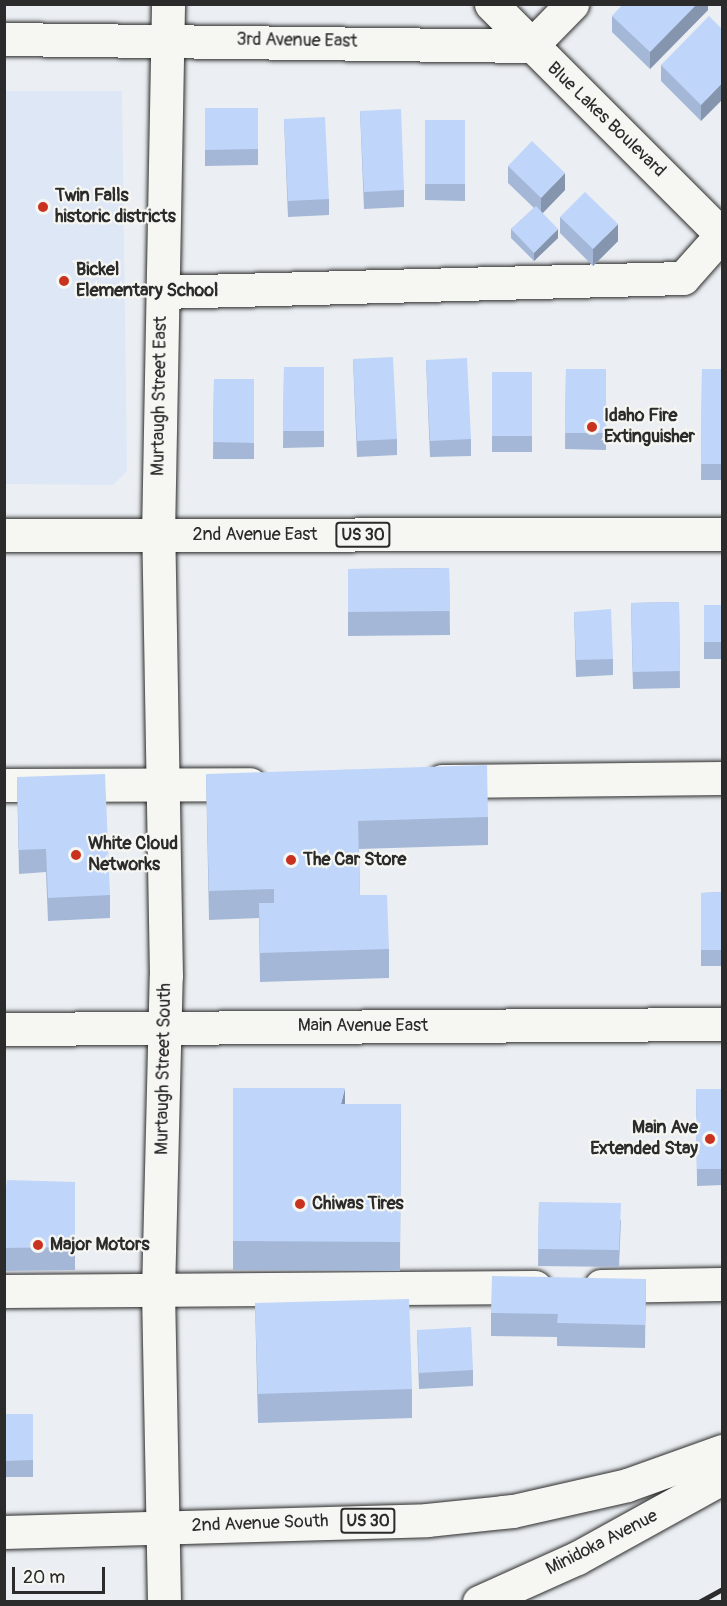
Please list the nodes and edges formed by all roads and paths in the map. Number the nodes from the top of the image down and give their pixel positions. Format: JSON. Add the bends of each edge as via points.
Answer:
{"nodes":[{"id":1,"x":168,"y":4,"type":"edge"},
{"id":2,"x":490,"y":4,"type":"edge"},
{"id":3,"x":572,"y":4,"type":"edge"},
{"id":4,"x":167,"y":38,"type":"junction"},
{"id":5,"x":4,"y":39,"type":"edge"},
{"id":6,"x":531,"y":46,"type":"junction"},
{"id":7,"x":722,"y":234,"type":"edge"},
{"id":8,"x":162,"y":292,"type":"junction"},
{"id":9,"x":723,"y":534,"type":"edge"},
{"id":10,"x":4,"y":535,"type":"edge"},
{"id":11,"x":158,"y":536,"type":"junction"},
{"id":12,"x":723,"y":778,"type":"edge"},
{"id":13,"x":416,"y":782,"type":"edge"},
{"id":14,"x":285,"y":783,"type":"edge"},
{"id":15,"x":4,"y":785,"type":"edge"},
{"id":16,"x":161,"y":785,"type":"junction"},
{"id":17,"x":723,"y":1024,"type":"edge"},
{"id":18,"x":165,"y":1028,"type":"junction"},
{"id":19,"x":4,"y":1029,"type":"edge"},
{"id":20,"x":723,"y":1284,"type":"edge"},
{"id":21,"x":4,"y":1292,"type":"edge"},
{"id":22,"x":158,"y":1293,"type":"junction"},
{"id":23,"x":723,"y":1451,"type":"edge"},
{"id":24,"x":723,"y":1478,"type":"edge"},
{"id":25,"x":164,"y":1527,"type":"junction"},
{"id":26,"x":4,"y":1532,"type":"edge"},
{"id":27,"x":164,"y":1602,"type":"edge"},
{"id":28,"x":479,"y":1602,"type":"edge"}],
"edges":[{"from":1,"to":4,"type":"street","name":"Murtaugh Street East"},
{"from":2,"to":6,"type":"street","name":"Blue Lakes Boulevard"},
{"from":3,"to":6,"type":"street"},
{"from":4,"to":5,"type":"street","name":"3rd Avenue East"},
{"from":4,"to":6,"type":"street","name":"3rd Avenue East"},
{"from":4,"to":8,"type":"street","name":"Murtaugh Street East"},
{"from":6,"to":7,"type":"street","name":"Blue Lakes Boulevard"},
{"from":7,"to":8,"type":"street","via":[[683,278]]},
{"from":8,"to":11,"type":"street","name":"Murtaugh Street East"},
{"from":9,"to":11,"type":"street","name":"2nd Avenue East","number":"US 30"},
{"from":10,"to":11,"type":"street","name":"2nd Avenue East","number":"US 30"},
{"from":11,"to":16,"type":"street","name":"Murtaugh Street South"},
{"from":12,"to":13,"type":"street"},
{"from":14,"to":16,"type":"street"},
{"from":15,"to":16,"type":"street"},
{"from":16,"to":18,"type":"street","name":"Murtaugh Street South"},
{"from":17,"to":18,"type":"street","name":"Main Avenue East"},
{"from":18,"to":19,"type":"street","name":"Main Avenue East"},
{"from":18,"to":22,"type":"street","name":"Murtaugh Street South"},
{"from":20,"to":22,"type":"street"},
{"from":21,"to":22,"type":"street"},
{"from":22,"to":25,"type":"street","name":"Murtaugh Street South"},
{"from":23,"to":25,"type":"street","name":"2nd Avenue South","number":"US 30","via":[[627,1485],[513,1512],[427,1520]]},
{"from":24,"to":28,"type":"street","name":"Minidoka Avenue","via":[[577,1558]]},
{"from":25,"to":26,"type":"street","name":"2nd Avenue South","number":"US 30"},
{"from":25,"to":27,"type":"street","name":"Murtaugh Street South"}]}
